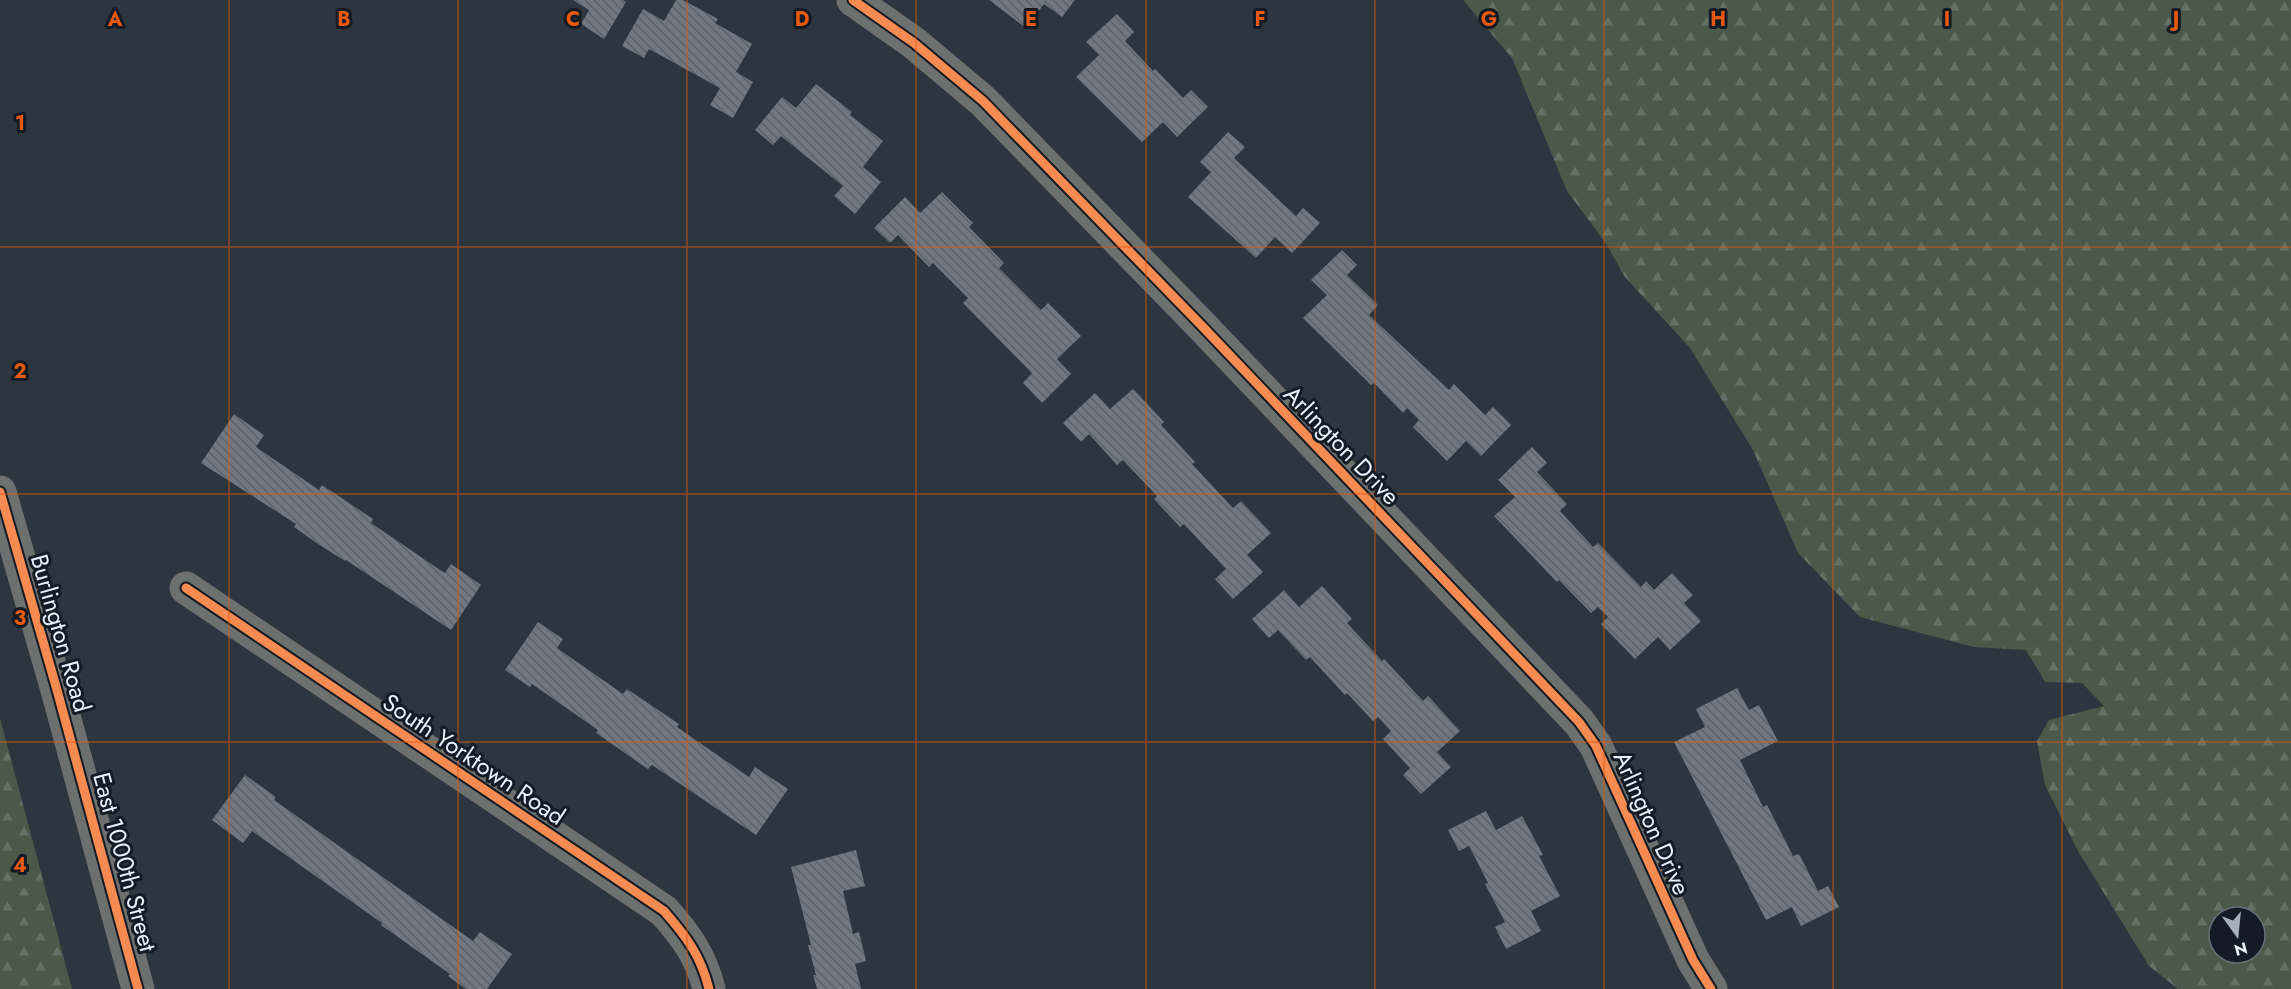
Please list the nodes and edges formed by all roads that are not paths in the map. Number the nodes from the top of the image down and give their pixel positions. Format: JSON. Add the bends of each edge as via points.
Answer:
{"nodes":[{"id":1,"x":853,"y":0,"type":"edge"},
{"id":2,"x":0,"y":492,"type":"edge"},
{"id":3,"x":186,"y":588,"type":"dead end"},
{"id":4,"x":73,"y":745,"type":"joint"},
{"id":5,"x":138,"y":989,"type":"edge"},
{"id":6,"x":709,"y":989,"type":"edge"},
{"id":7,"x":1711,"y":989,"type":"edge"}],
"edges":[{"from":1,"to":7,"type":"street","name":"Arlington Drive","via":[[914,43],[983,101],[1579,722],[1596,746],[1693,960]]},
{"from":2,"to":4,"type":"street","name":"Burlington Road"},
{"from":3,"to":6,"type":"street","name":"South Yorktown Road","via":[[663,911],[688,938],[705,971]]},
{"from":4,"to":5,"type":"street","name":"East 1000th Street"}]}
